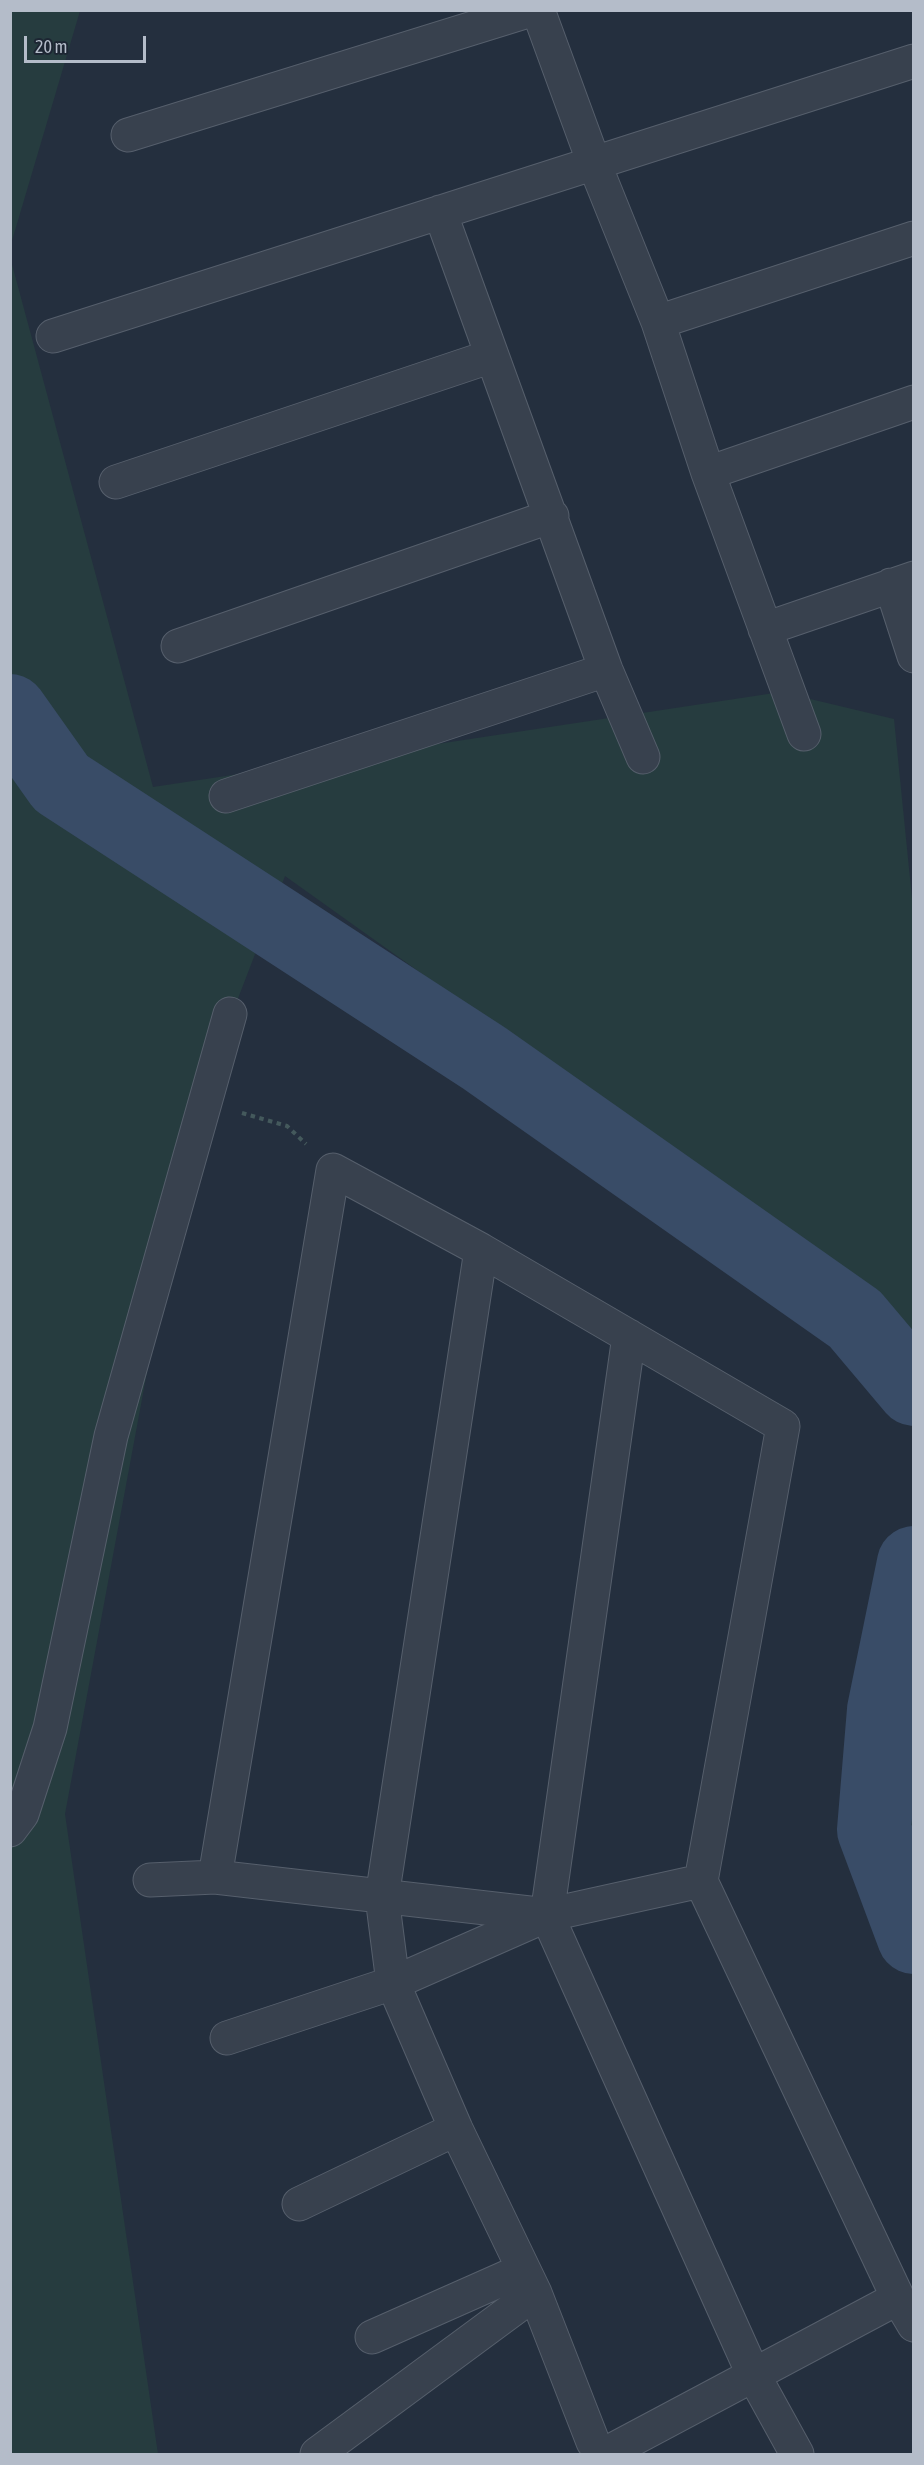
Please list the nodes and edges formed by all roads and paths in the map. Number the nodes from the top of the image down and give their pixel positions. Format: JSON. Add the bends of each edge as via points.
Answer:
{"nodes":[{"id":1,"x":531,"y":10,"type":"edge"},
{"id":2,"x":538,"y":10,"type":"edge"},
{"id":3,"x":914,"y":61,"type":"edge"},
{"id":4,"x":128,"y":135,"type":"dead end"},
{"id":5,"x":594,"y":163,"type":"junction"},
{"id":6,"x":440,"y":212,"type":"junction"},
{"id":7,"x":914,"y":238,"type":"edge"},
{"id":8,"x":658,"y":322,"type":"junction"},
{"id":9,"x":53,"y":336,"type":"dead end"},
{"id":10,"x":492,"y":356,"type":"junction"},
{"id":11,"x":914,"y":402,"type":"edge"},
{"id":12,"x":708,"y":473,"type":"junction"},
{"id":13,"x":116,"y":482,"type":"dead end"},
{"id":14,"x":552,"y":516,"type":"junction"},
{"id":15,"x":902,"y":582,"type":"edge"},
{"id":16,"x":765,"y":629,"type":"junction"},
{"id":17,"x":178,"y":646,"type":"dead end"},
{"id":18,"x":914,"y":656,"type":"edge"},
{"id":19,"x":606,"y":670,"type":"junction"},
{"id":20,"x":804,"y":734,"type":"dead end"},
{"id":21,"x":643,"y":756,"type":"dead end"},
{"id":22,"x":226,"y":796,"type":"dead end"},
{"id":23,"x":230,"y":1014,"type":"dead end"},
{"id":24,"x":204,"y":1102,"type":"junction"},
{"id":25,"x":333,"y":1170,"type":"junction"},
{"id":26,"x":481,"y":1250,"type":"junction"},
{"id":27,"x":629,"y":1335,"type":"junction"},
{"id":28,"x":10,"y":1830,"type":"edge"},
{"id":29,"x":215,"y":1877,"type":"junction"},
{"id":30,"x":150,"y":1880,"type":"dead end"},
{"id":31,"x":701,"y":1881,"type":"junction"},
{"id":32,"x":382,"y":1897,"type":"junction"},
{"id":33,"x":547,"y":1915,"type":"junction"},
{"id":34,"x":393,"y":1983,"type":"junction"},
{"id":35,"x":227,"y":2038,"type":"dead end"},
{"id":36,"x":456,"y":2129,"type":"junction"},
{"id":37,"x":299,"y":2204,"type":"dead end"},
{"id":38,"x":529,"y":2281,"type":"junction"},
{"id":39,"x":906,"y":2311,"type":"edge"},
{"id":40,"x":372,"y":2337,"type":"dead end"},
{"id":41,"x":754,"y":2376,"type":"junction"},
{"id":42,"x":594,"y":2451,"type":"edge"},
{"id":43,"x":317,"y":2454,"type":"edge"},
{"id":44,"x":797,"y":2454,"type":"edge"}],
"edges":[{"from":1,"to":4,"type":"street"},
{"from":2,"to":5,"type":"street"},
{"from":3,"to":5,"type":"street"},
{"from":5,"to":6,"type":"street"},
{"from":5,"to":8,"type":"street"},
{"from":6,"to":9,"type":"street"},
{"from":6,"to":10,"type":"street"},
{"from":7,"to":8,"type":"street"},
{"from":8,"to":12,"type":"street"},
{"from":10,"to":13,"type":"street"},
{"from":10,"to":14,"type":"street"},
{"from":11,"to":12,"type":"street"},
{"from":12,"to":16,"type":"street"},
{"from":14,"to":17,"type":"street"},
{"from":14,"to":19,"type":"street"},
{"from":15,"to":16,"type":"street"},
{"from":15,"to":18,"type":"street"},
{"from":16,"to":20,"type":"street"},
{"from":19,"to":21,"type":"street"},
{"from":19,"to":22,"type":"street"},
{"from":23,"to":24,"type":"street"},
{"from":24,"to":25,"type":"path","via":[[287,1126]]},
{"from":24,"to":28,"type":"street","via":[[111,1436],[50,1728],[22,1814]]},
{"from":25,"to":26,"type":"street"},
{"from":25,"to":29,"type":"street"},
{"from":26,"to":27,"type":"street"},
{"from":26,"to":32,"type":"street"},
{"from":27,"to":31,"type":"street","via":[[783,1426]]},
{"from":27,"to":33,"type":"street"},
{"from":29,"to":30,"type":"street"},
{"from":29,"to":32,"type":"street"},
{"from":31,"to":33,"type":"street"},
{"from":31,"to":39,"type":"street"},
{"from":32,"to":33,"type":"street"},
{"from":32,"to":34,"type":"street"},
{"from":33,"to":34,"type":"street"},
{"from":33,"to":41,"type":"street"},
{"from":34,"to":35,"type":"street"},
{"from":34,"to":36,"type":"street"},
{"from":36,"to":37,"type":"street"},
{"from":36,"to":38,"type":"street"},
{"from":38,"to":40,"type":"street"},
{"from":38,"to":42,"type":"street"},
{"from":38,"to":43,"type":"street"},
{"from":39,"to":41,"type":"street"},
{"from":41,"to":42,"type":"street"},
{"from":41,"to":44,"type":"street"}]}
